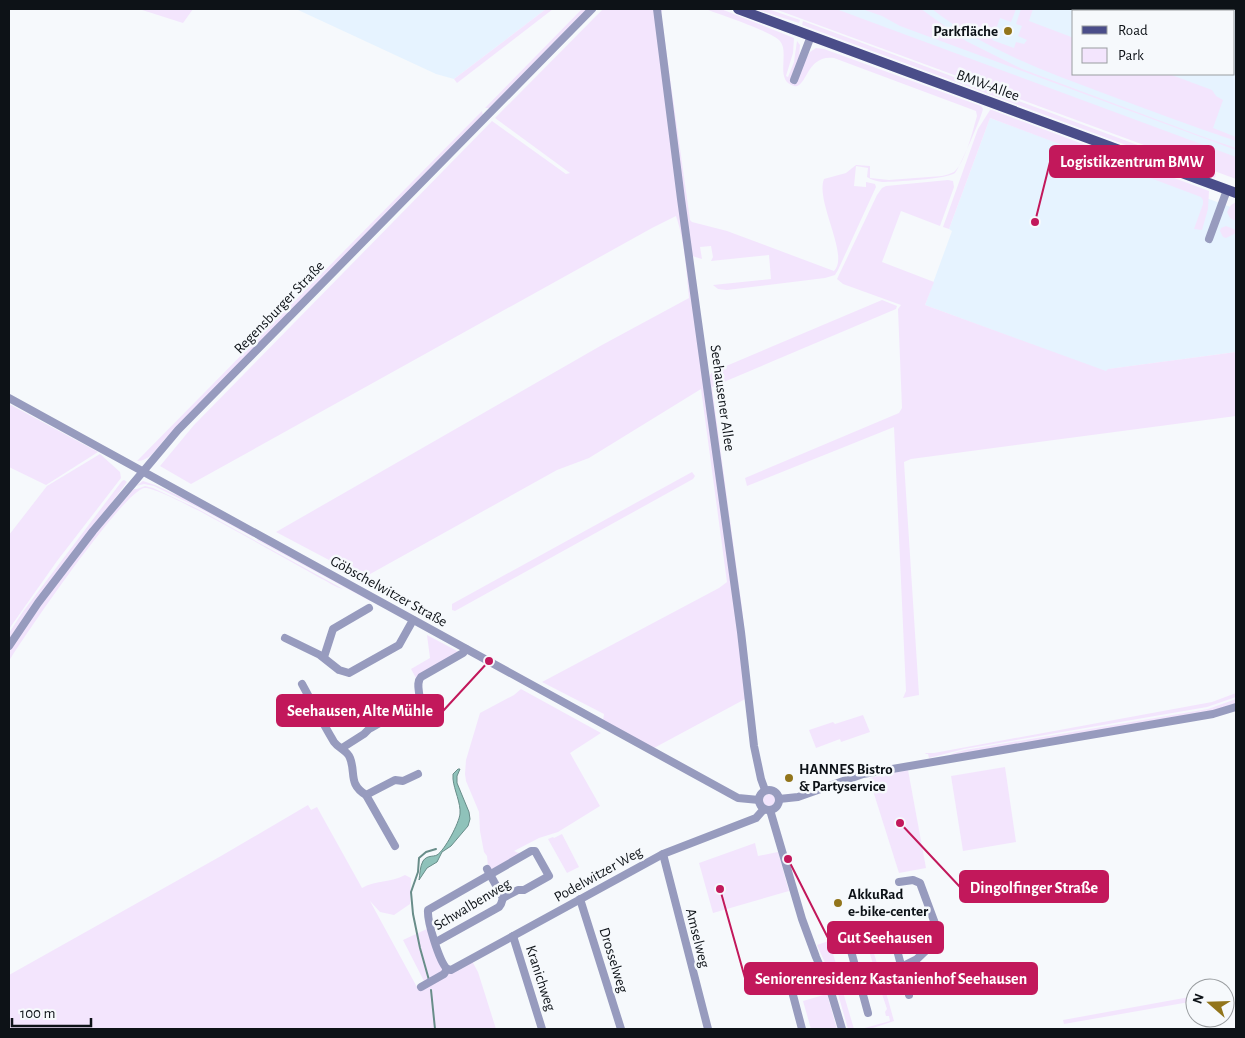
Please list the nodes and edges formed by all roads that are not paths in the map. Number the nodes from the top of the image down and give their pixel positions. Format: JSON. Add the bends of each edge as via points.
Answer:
{"nodes":[{"id":1,"x":592,"y":9,"type":"edge"},
{"id":2,"x":657,"y":9,"type":"edge"},
{"id":3,"x":738,"y":9,"type":"edge"},
{"id":4,"x":811,"y":36,"type":"junction"},
{"id":5,"x":794,"y":80,"type":"dead end"},
{"id":6,"x":1232,"y":192,"type":"edge"},
{"id":7,"x":1209,"y":239,"type":"dead end"},
{"id":8,"x":9,"y":398,"type":"edge"},
{"id":9,"x":142,"y":472,"type":"junction"},
{"id":10,"x":369,"y":608,"type":"dead end"},
{"id":11,"x":413,"y":620,"type":"junction"},
{"id":12,"x":285,"y":638,"type":"dead end"},
{"id":13,"x":9,"y":646,"type":"edge"},
{"id":14,"x":466,"y":649,"type":"junction"},
{"id":15,"x":324,"y":657,"type":"junction"},
{"id":16,"x":302,"y":684,"type":"dead end"},
{"id":17,"x":1236,"y":706,"type":"edge"},
{"id":18,"x":342,"y":748,"type":"junction"},
{"id":19,"x":418,"y":774,"type":"dead end"},
{"id":20,"x":765,"y":790,"type":"junction"},
{"id":21,"x":366,"y":795,"type":"junction"},
{"id":22,"x":779,"y":799,"type":"junction"},
{"id":23,"x":759,"y":800,"type":"junction"},
{"id":24,"x":767,"y":810,"type":"junction"},
{"id":25,"x":395,"y":846,"type":"dead end"},
{"id":26,"x":663,"y":854,"type":"junction"},
{"id":27,"x":488,"y":871,"type":"junction"},
{"id":28,"x":899,"y":882,"type":"dead end"},
{"id":29,"x":503,"y":898,"type":"junction"},
{"id":30,"x":580,"y":899,"type":"junction"},
{"id":31,"x":893,"y":935,"type":"dead end"},
{"id":32,"x":513,"y":936,"type":"junction"},
{"id":33,"x":436,"y":942,"type":"junction"},
{"id":34,"x":850,"y":952,"type":"dead end"},
{"id":35,"x":901,"y":967,"type":"junction"},
{"id":36,"x":447,"y":969,"type":"junction"},
{"id":37,"x":822,"y":970,"type":"junction"},
{"id":38,"x":859,"y":981,"type":"junction"},
{"id":39,"x":421,"y":987,"type":"dead end"},
{"id":40,"x":830,"y":989,"type":"junction"},
{"id":41,"x":909,"y":995,"type":"dead end"},
{"id":42,"x":868,"y":1013,"type":"dead end"},
{"id":43,"x":542,"y":1029,"type":"edge"},
{"id":44,"x":621,"y":1029,"type":"edge"},
{"id":45,"x":708,"y":1029,"type":"edge"},
{"id":46,"x":802,"y":1029,"type":"edge"},
{"id":47,"x":842,"y":1029,"type":"edge"}],
"edges":[{"from":1,"to":9,"type":"street","name":"Regensburger Straße","via":[[217,389]]},
{"from":2,"to":20,"type":"street","name":"Seehausener Allee","via":[[754,746]]},
{"from":3,"to":4,"type":"main road","name":"BMW-Allee"},
{"from":4,"to":5,"type":"street"},
{"from":4,"to":6,"type":"main road","name":"BMW-Allee"},
{"from":6,"to":7,"type":"street","name":"BMW-Allee"},
{"from":8,"to":9,"type":"street","name":"Göbschelwitzer Straße"},
{"from":9,"to":11,"type":"street","name":"Göbschelwitzer Straße"},
{"from":9,"to":13,"type":"street","name":"Regensburger Straße","via":[[62,570]]},
{"from":10,"to":15,"type":"street","via":[[332,629]]},
{"from":11,"to":14,"type":"street","name":"Göbschelwitzer Straße"},
{"from":11,"to":15,"type":"street","via":[[399,645],[354,671],[344,672]]},
{"from":12,"to":15,"type":"street"},
{"from":14,"to":18,"type":"street","via":[[422,676],[418,683],[419,702],[369,728]]},
{"from":14,"to":23,"type":"street","name":"Göbschelwitzer Straße","via":[[738,798]]},
{"from":16,"to":18,"type":"street","via":[[335,744]]},
{"from":17,"to":22,"type":"street","via":[[1212,714],[863,774],[798,798]]},
{"from":18,"to":21,"type":"street","via":[[351,761],[353,780]]},
{"from":19,"to":21,"type":"street","via":[[403,781],[395,780]]},
{"from":20,"to":22,"type":"street","via":[[775,791]]},
{"from":20,"to":23,"type":"street"},
{"from":21,"to":25,"type":"street"},
{"from":22,"to":24,"type":"street","via":[[777,806]]},
{"from":23,"to":24,"type":"street"},
{"from":24,"to":26,"type":"street","name":"Podelwitzer Weg","via":[[756,818]]},
{"from":24,"to":37,"type":"street"},
{"from":26,"to":30,"type":"street","name":"Podelwitzer Weg"},
{"from":26,"to":45,"type":"street","name":"Amselweg"},
{"from":27,"to":29,"type":"street"},
{"from":27,"to":29,"type":"street","name":"Schwalbenweg","via":[[535,850],[549,876]]},
{"from":27,"to":33,"type":"street","via":[[428,910]]},
{"from":28,"to":35,"type":"street","via":[[913,880],[920,883],[940,937],[917,959]]},
{"from":29,"to":33,"type":"street","name":"Schwalbenweg","via":[[499,907]]},
{"from":30,"to":32,"type":"street","name":"Podelwitzer Weg"},
{"from":30,"to":44,"type":"street","name":"Drosselweg"},
{"from":31,"to":35,"type":"street"},
{"from":32,"to":36,"type":"street","name":"Podelwitzer Weg","via":[[451,970]]},
{"from":32,"to":43,"type":"street","name":"Kranichweg"},
{"from":33,"to":36,"type":"street"},
{"from":34,"to":38,"type":"street"},
{"from":35,"to":38,"type":"street"},
{"from":35,"to":41,"type":"street"},
{"from":36,"to":39,"type":"street","name":"Podelwitzer Weg"},
{"from":37,"to":40,"type":"street"},
{"from":37,"to":46,"type":"street","via":[[789,980]]},
{"from":38,"to":40,"type":"street"},
{"from":38,"to":42,"type":"street"},
{"from":40,"to":47,"type":"street"}]}
